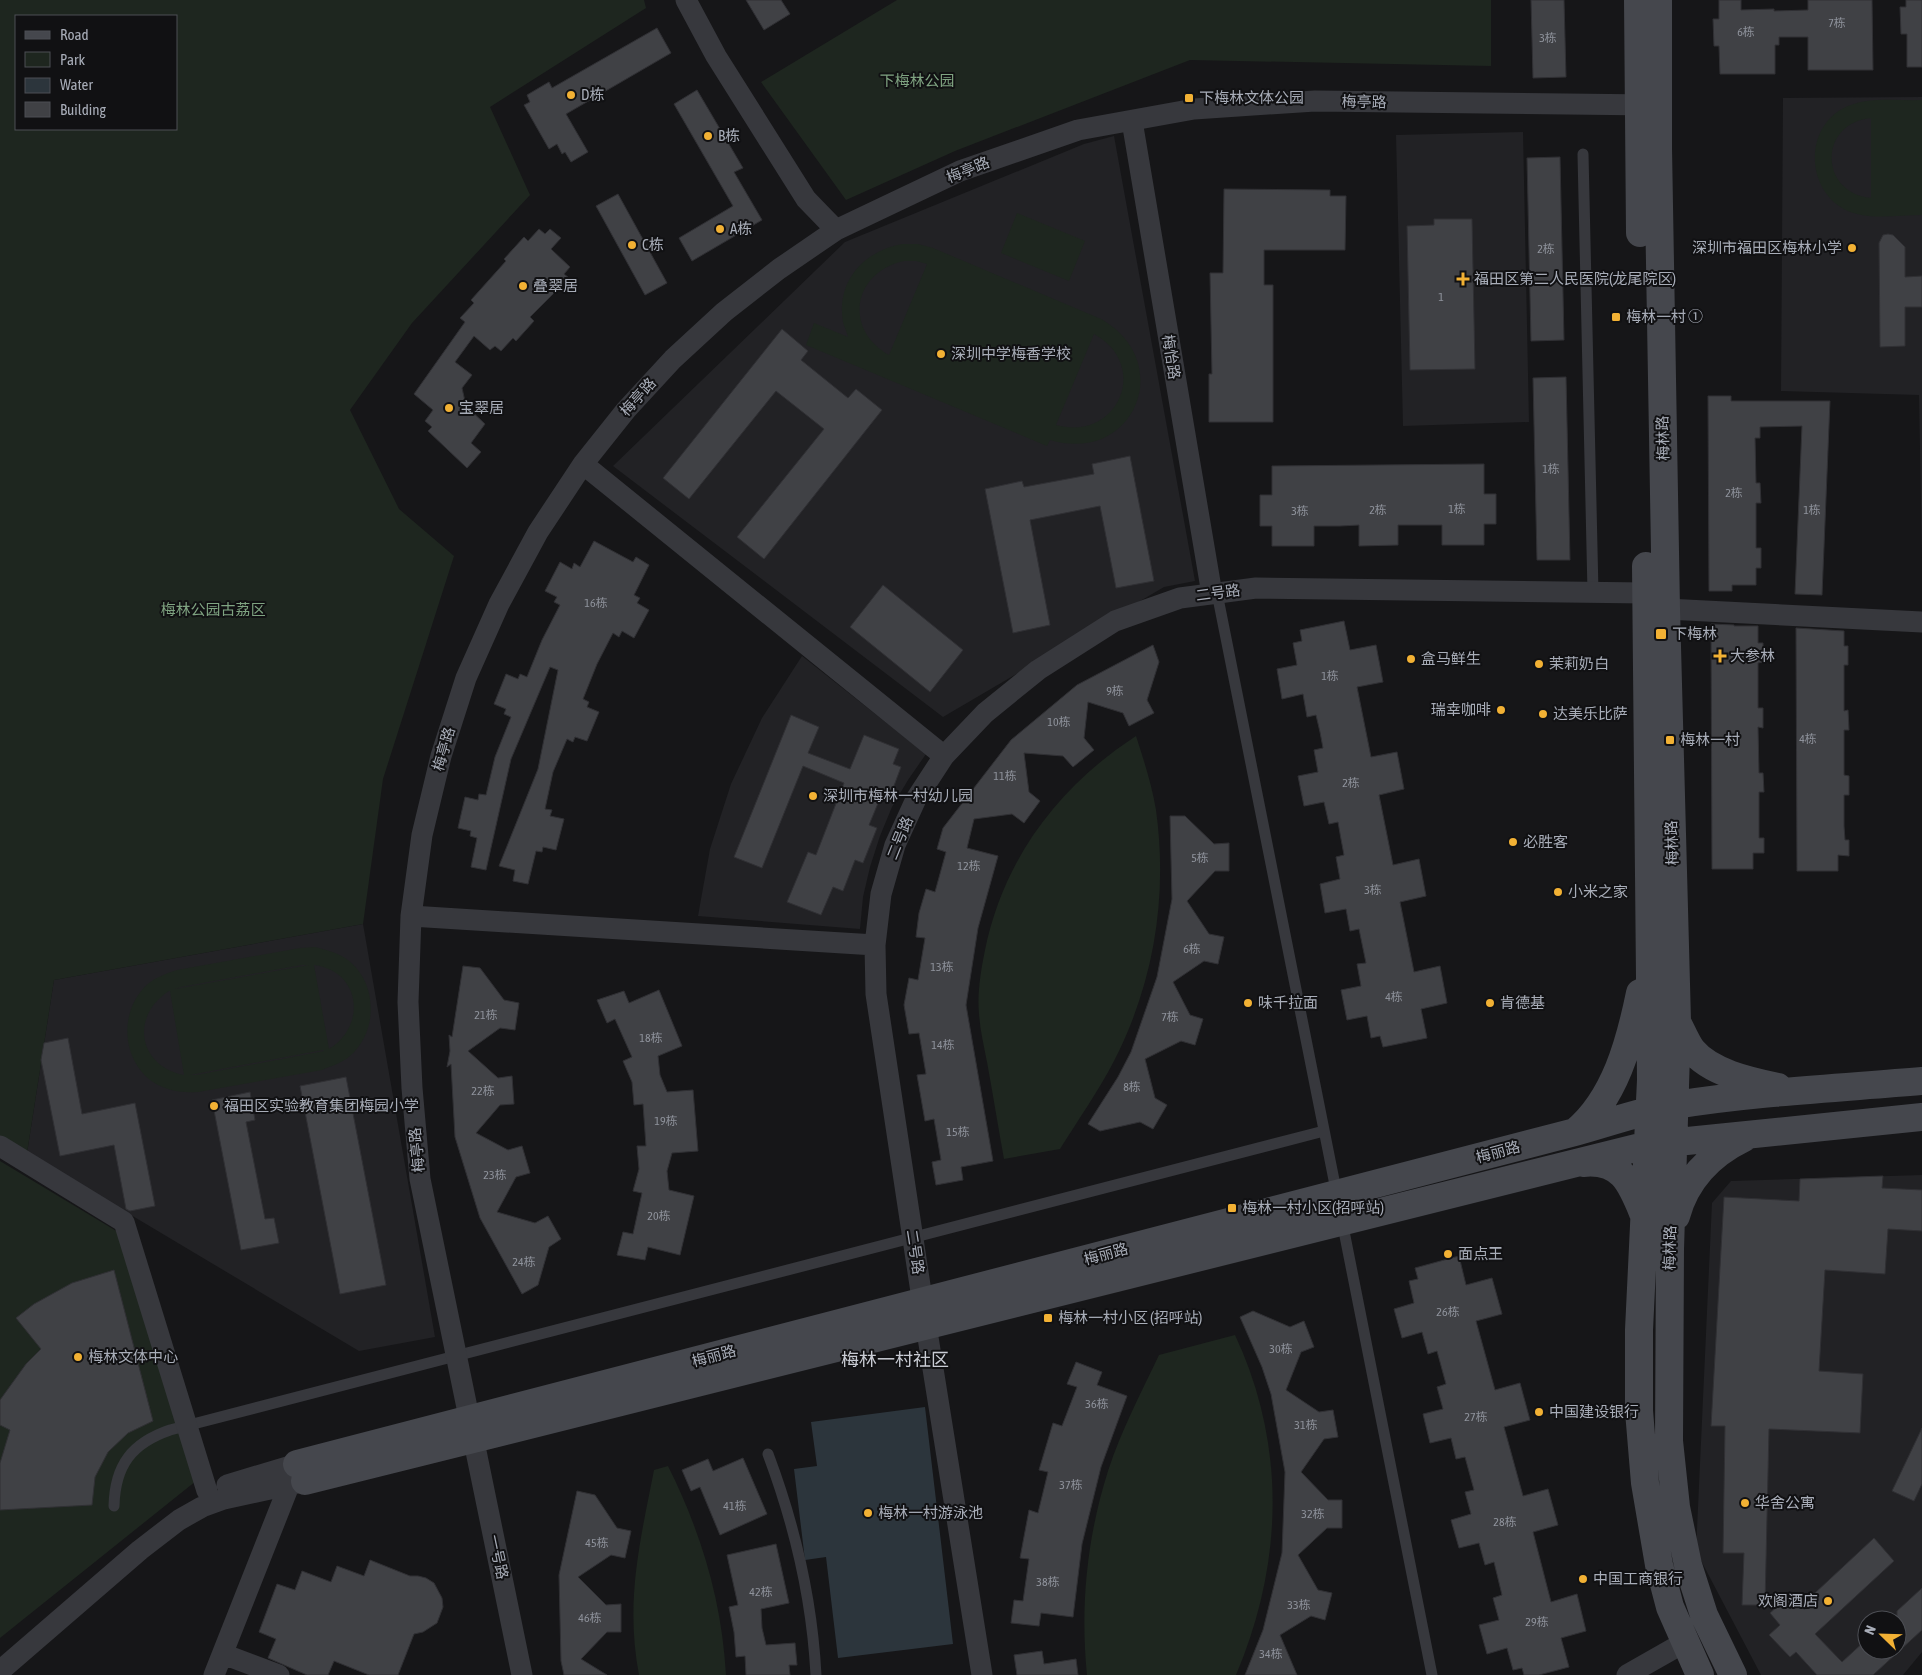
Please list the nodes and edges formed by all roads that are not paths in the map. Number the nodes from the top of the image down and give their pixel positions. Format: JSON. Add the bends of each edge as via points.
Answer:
{"nodes":[{"id":1,"x":686,"y":0,"type":"edge"},
{"id":2,"x":1638,"y":0,"type":"edge"},
{"id":3,"x":1658,"y":0,"type":"edge"},
{"id":4,"x":1649,"y":105,"type":"junction"},
{"id":5,"x":1132,"y":120,"type":"junction"},
{"id":6,"x":1583,"y":154,"type":"dead end"},
{"id":7,"x":836,"y":230,"type":"junction"},
{"id":8,"x":583,"y":464,"type":"junction"},
{"id":9,"x":1593,"y":592,"type":"junction"},
{"id":10,"x":1214,"y":593,"type":"junction"},
{"id":11,"x":1656,"y":601,"type":"junction"},
{"id":12,"x":1922,"y":622,"type":"edge"},
{"id":13,"x":944,"y":756,"type":"junction"},
{"id":14,"x":411,"y":916,"type":"junction"},
{"id":15,"x":1650,"y":943,"type":"junction"},
{"id":16,"x":875,"y":945,"type":"junction"},
{"id":17,"x":1677,"y":1021,"type":"junction"},
{"id":18,"x":1922,"y":1081,"type":"edge"},
{"id":19,"x":1797,"y":1091,"type":"junction"},
{"id":20,"x":1662,"y":1108,"type":"junction"},
{"id":21,"x":1922,"y":1117,"type":"edge"},
{"id":22,"x":1324,"y":1131,"type":"junction"},
{"id":23,"x":1575,"y":1132,"type":"junction"},
{"id":24,"x":1751,"y":1134,"type":"junction"},
{"id":25,"x":1661,"y":1143,"type":"junction"},
{"id":26,"x":0,"y":1146,"type":"edge"},
{"id":27,"x":1562,"y":1165,"type":"junction"},
{"id":28,"x":1339,"y":1207,"type":"junction"},
{"id":29,"x":1644,"y":1215,"type":"junction"},
{"id":30,"x":912,"y":1238,"type":"junction"},
{"id":31,"x":1670,"y":1249,"type":"junction"},
{"id":32,"x":924,"y":1314,"type":"junction"},
{"id":33,"x":456,"y":1356,"type":"junction"},
{"id":34,"x":187,"y":1426,"type":"junction"},
{"id":35,"x":471,"y":1429,"type":"junction"},
{"id":36,"x":768,"y":1454,"type":"dead end"},
{"id":37,"x":297,"y":1477,"type":"junction"},
{"id":38,"x":207,"y":1491,"type":"junction"},
{"id":39,"x":114,"y":1506,"type":"dead end"},
{"id":40,"x":1685,"y":1642,"type":"junction"},
{"id":41,"x":0,"y":1653,"type":"edge"},
{"id":42,"x":222,"y":1654,"type":"junction"},
{"id":43,"x":0,"y":1671,"type":"edge"},
{"id":44,"x":214,"y":1675,"type":"edge"},
{"id":45,"x":279,"y":1675,"type":"edge"},
{"id":46,"x":522,"y":1675,"type":"edge"},
{"id":47,"x":816,"y":1675,"type":"edge"},
{"id":48,"x":982,"y":1675,"type":"edge"},
{"id":49,"x":1432,"y":1675,"type":"edge"},
{"id":50,"x":1627,"y":1675,"type":"edge"},
{"id":51,"x":1700,"y":1675,"type":"edge"},
{"id":52,"x":1733,"y":1675,"type":"edge"}],
"edges":[{"from":1,"to":7,"type":"street","via":[[720,62],[806,199]]},
{"from":2,"to":4,"type":"main road","name":"梅林路"},
{"from":3,"to":4,"type":"main road","name":"梅林路"},
{"from":4,"to":5,"type":"street","name":"梅亭路","via":[[1315,101],[1194,109]]},
{"from":4,"to":11,"type":"main road","name":"梅林路"},
{"from":5,"to":7,"type":"street","name":"梅亭路","via":[[1078,130],[960,172]]},
{"from":5,"to":10,"type":"street","name":"梅怡路"},
{"from":6,"to":9,"type":"lane"},
{"from":7,"to":8,"type":"street","name":"梅亭路","via":[[779,269],[688,345],[626,410]]},
{"from":8,"to":13,"type":"street"},
{"from":8,"to":14,"type":"street","name":"梅亭路","via":[[524,556],[466,678],[441,756],[426,818]]},
{"from":9,"to":10,"type":"street","name":"二号路","via":[[1256,588]]},
{"from":9,"to":11,"type":"street","name":"二号路"},
{"from":10,"to":13,"type":"street","name":"二号路","via":[[1180,598],[1115,621],[1038,670],[985,713]]},
{"from":10,"to":22,"type":"lane"},
{"from":11,"to":12,"type":"street","name":"二号路"},
{"from":11,"to":15,"type":"main road","name":"梅林路"},
{"from":11,"to":17,"type":"main road","name":"梅林路"},
{"from":13,"to":16,"type":"street","name":"二号路","via":[[916,799],[895,845],[881,894]]},
{"from":14,"to":16,"type":"street"},
{"from":14,"to":33,"type":"street","name":"梅亭路","via":[[408,1002],[420,1179]]},
{"from":15,"to":20,"type":"main road","name":"梅林路"},
{"from":15,"to":23,"type":"main road","via":[[1638,1006],[1620,1064],[1601,1103]]},
{"from":16,"to":30,"type":"street","name":"二号路","via":[[876,994]]},
{"from":17,"to":19,"type":"main road","via":[[1691,1049],[1711,1065],[1754,1082]]},
{"from":17,"to":20,"type":"main road","name":"梅林路"},
{"from":18,"to":19,"type":"main road","name":"梅丽路"},
{"from":19,"to":20,"type":"main road","name":"梅丽路"},
{"from":20,"to":23,"type":"main road","name":"梅丽路"},
{"from":20,"to":25,"type":"main road","name":"梅林路"},
{"from":21,"to":24,"type":"main road","name":"梅丽路"},
{"from":22,"to":28,"type":"lane"},
{"from":22,"to":30,"type":"lane"},
{"from":23,"to":28,"type":"main road","name":"梅丽路"},
{"from":24,"to":25,"type":"main road","name":"梅丽路"},
{"from":24,"to":31,"type":"main road","via":[[1725,1147],[1692,1181],[1679,1203]]},
{"from":25,"to":27,"type":"main road","name":"梅丽路"},
{"from":25,"to":29,"type":"main road","name":"梅林路"},
{"from":25,"to":31,"type":"main road","name":"梅林路"},
{"from":26,"to":34,"type":"street","via":[[124,1222]]},
{"from":27,"to":28,"type":"main road","name":"梅丽路"},
{"from":27,"to":29,"type":"main road","via":[[1590,1162],[1613,1167],[1632,1185]]},
{"from":28,"to":32,"type":"main road","name":"梅丽路"},
{"from":28,"to":49,"type":"lane"},
{"from":29,"to":40,"type":"main road","name":"梅林路","via":[[1638,1368],[1642,1460],[1659,1565],[1670,1607]]},
{"from":30,"to":32,"type":"street","name":"二号路"},
{"from":30,"to":33,"type":"lane"},
{"from":31,"to":52,"type":"main road","name":"梅林路","via":[[1669,1441],[1676,1507],[1688,1565],[1704,1615]]},
{"from":32,"to":35,"type":"main road","name":"梅丽路"},
{"from":32,"to":48,"type":"street","name":"二号路"},
{"from":33,"to":34,"type":"lane"},
{"from":33,"to":35,"type":"street","name":"梅亭路"},
{"from":34,"to":38,"type":"street"},
{"from":34,"to":39,"type":"lane","via":[[154,1435],[139,1444],[119,1472],[114,1488]]},
{"from":35,"to":37,"type":"main road","name":"梅丽路"},
{"from":35,"to":46,"type":"street","name":"一号路"},
{"from":36,"to":47,"type":"lane","via":[[782,1492],[803,1571]]},
{"from":37,"to":38,"type":"street"},
{"from":37,"to":42,"type":"street"},
{"from":37,"to":43,"type":"street","via":[[224,1499],[179,1520]]},
{"from":38,"to":41,"type":"street","via":[[182,1502],[150,1524]]},
{"from":40,"to":50,"type":"street"},
{"from":40,"to":51,"type":"main road","name":"梅林路"},
{"from":42,"to":44,"type":"street"},
{"from":42,"to":45,"type":"street"}]}
